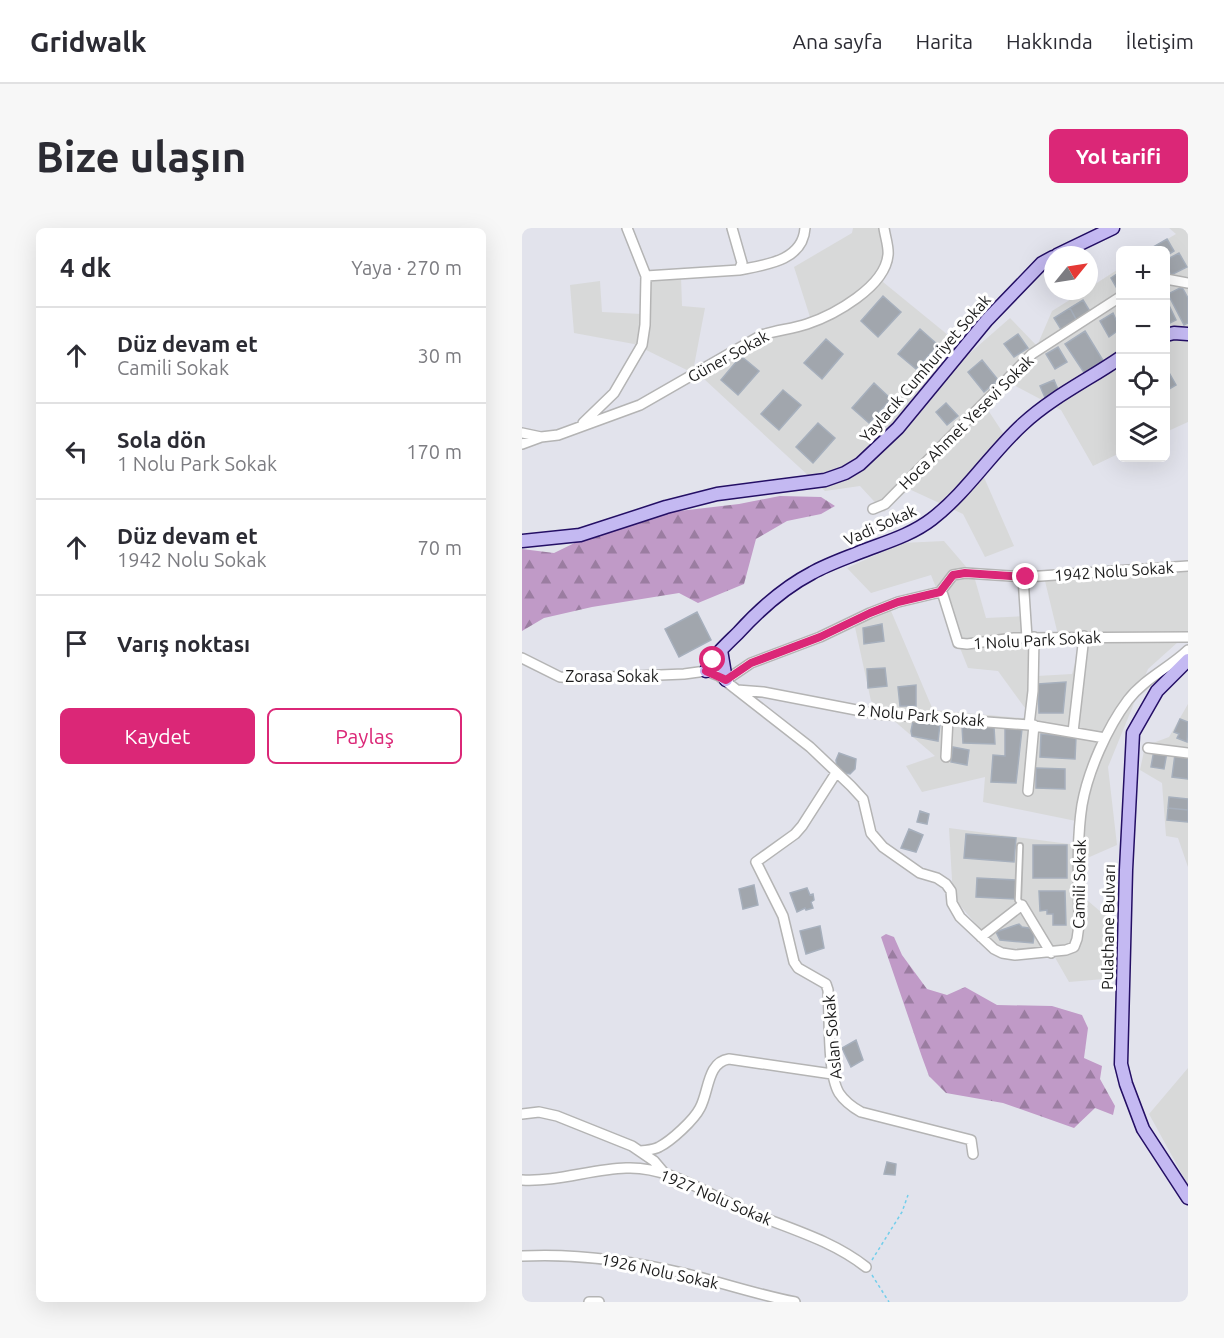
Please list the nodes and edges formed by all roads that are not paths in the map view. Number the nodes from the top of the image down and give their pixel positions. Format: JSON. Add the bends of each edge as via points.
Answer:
{"nodes":[{"id":1,"x":627,"y":228,"type":"edge"},
{"id":2,"x":732,"y":228,"type":"edge"},
{"id":3,"x":805,"y":228,"type":"edge"},
{"id":4,"x":884,"y":228,"type":"edge"},
{"id":5,"x":1113,"y":228,"type":"edge"},
{"id":6,"x":1076,"y":246,"type":"edge"},
{"id":7,"x":1044,"y":262,"type":"edge"},
{"id":8,"x":739,"y":270,"type":"junction"},
{"id":9,"x":646,"y":276,"type":"junction"},
{"id":10,"x":1170,"y":280,"type":"edge"},
{"id":11,"x":1188,"y":282,"type":"edge"},
{"id":12,"x":1116,"y":300,"type":"edge"},
{"id":13,"x":1170,"y":334,"type":"edge"},
{"id":14,"x":1188,"y":334,"type":"edge"},
{"id":15,"x":1116,"y":361,"type":"edge"},
{"id":16,"x":579,"y":427,"type":"junction"},
{"id":17,"x":522,"y":433,"type":"edge"},
{"id":18,"x":541,"y":437,"type":"junction"},
{"id":19,"x":522,"y":444,"type":"edge"},
{"id":20,"x":873,"y":509,"type":"dead end"},
{"id":21,"x":526,"y":541,"type":"edge"},
{"id":22,"x":1188,"y":566,"type":"edge"},
{"id":23,"x":1023,"y":577,"type":"junction"},
{"id":24,"x":940,"y":592,"type":"junction"},
{"id":25,"x":1084,"y":636,"type":"junction"},
{"id":26,"x":1188,"y":637,"type":"edge"},
{"id":27,"x":1031,"y":638,"type":"junction"},
{"id":28,"x":721,"y":650,"type":"junction"},
{"id":29,"x":1188,"y":650,"type":"edge"},
{"id":30,"x":522,"y":658,"type":"edge"},
{"id":31,"x":1188,"y":660,"type":"edge"},
{"id":32,"x":706,"y":671,"type":"junction"},
{"id":33,"x":726,"y":680,"type":"junction"},
{"id":34,"x":737,"y":690,"type":"junction"},
{"id":35,"x":948,"y":718,"type":"junction"},
{"id":36,"x":1031,"y":725,"type":"junction"},
{"id":37,"x":1073,"y":732,"type":"junction"},
{"id":38,"x":1105,"y":738,"type":"junction"},
{"id":39,"x":1148,"y":748,"type":"dead end"},
{"id":40,"x":1188,"y":753,"type":"edge"},
{"id":41,"x":946,"y":757,"type":"dead end"},
{"id":42,"x":836,"y":773,"type":"junction"},
{"id":43,"x":1028,"y":791,"type":"dead end"},
{"id":44,"x":1020,"y":846,"type":"dead end"},
{"id":45,"x":1022,"y":905,"type":"junction"},
{"id":46,"x":981,"y":937,"type":"junction"},
{"id":47,"x":1051,"y":953,"type":"junction"},
{"id":48,"x":832,"y":1074,"type":"junction"},
{"id":49,"x":522,"y":1114,"type":"edge"},
{"id":50,"x":641,"y":1151,"type":"junction"},
{"id":51,"x":973,"y":1154,"type":"dead end"},
{"id":52,"x":665,"y":1174,"type":"junction"},
{"id":53,"x":522,"y":1180,"type":"edge"},
{"id":54,"x":1188,"y":1198,"type":"edge"},
{"id":55,"x":522,"y":1256,"type":"edge"},
{"id":56,"x":866,"y":1267,"type":"road end"},
{"id":57,"x":590,"y":1302,"type":"edge"},
{"id":58,"x":599,"y":1302,"type":"edge"},
{"id":59,"x":795,"y":1302,"type":"edge"}],
"edges":[{"from":1,"to":9,"type":"street"},
{"from":2,"to":8,"type":"street","via":[[742,263]]},
{"from":3,"to":8,"type":"street","via":[[802,244],[795,251],[774,263]]},
{"from":4,"to":16,"type":"street","name":"Güner Sokak","via":[[888,256],[882,274],[876,283],[838,310],[806,325],[762,335],[640,405]]},
{"from":5,"to":6,"type":"street","name":"Yaylacık Cumhuriyet Sokak"},
{"from":7,"to":21,"type":"street","name":"Yaylacık Cumhuriyet Sokak","via":[[987,320],[898,428],[860,464],[825,480],[717,494],[580,535]]},
{"from":8,"to":9,"type":"street"},
{"from":9,"to":16,"type":"street","via":[[642,345],[614,393]]},
{"from":10,"to":11,"type":"street"},
{"from":12,"to":20,"type":"street","name":"Hoca Ahmet Yesevi Sokak","via":[[1032,354],[885,504]]},
{"from":13,"to":14,"type":"street"},
{"from":15,"to":28,"type":"street","name":"Vadi Sokak","via":[[1035,412],[932,519],[909,533],[812,573],[751,619]]},
{"from":16,"to":18,"type":"street","name":"Güner Sokak"},
{"from":17,"to":18,"type":"street","name":"Güner Sokak"},
{"from":18,"to":19,"type":"street"},
{"from":22,"to":23,"type":"street","name":"1942 Nolu Sokak"},
{"from":23,"to":24,"type":"street","name":"1942 Nolu Sokak","via":[[953,575]]},
{"from":23,"to":27,"type":"street"},
{"from":24,"to":27,"type":"street","name":"1 Nolu Park Sokak","via":[[958,643]]},
{"from":24,"to":33,"type":"street","via":[[870,613],[820,637],[761,658]]},
{"from":25,"to":26,"type":"street","name":"1 Nolu Park Sokak"},
{"from":25,"to":27,"type":"street","name":"1 Nolu Park Sokak"},
{"from":25,"to":37,"type":"street"},
{"from":27,"to":36,"type":"street"},
{"from":28,"to":32,"type":"street","name":"Vadi Sokak"},
{"from":28,"to":33,"type":"street"},
{"from":29,"to":38,"type":"street","name":"Camili Sokak","via":[[1128,700]]},
{"from":30,"to":32,"type":"street","name":"Zorasa Sokak","via":[[560,677]]},
{"from":31,"to":54,"type":"street","name":"Pulathane Bulvarı","via":[[1156,690],[1133,734],[1121,1064],[1143,1130]]},
{"from":32,"to":33,"type":"street","name":"Camili Sokak"},
{"from":33,"to":34,"type":"street","name":"Camili Sokak"},
{"from":34,"to":35,"type":"street","name":"2 Nolu Park Sokak","via":[[877,714]]},
{"from":34,"to":42,"type":"street","name":"Camili Sokak","via":[[810,747]]},
{"from":35,"to":36,"type":"street","name":"2 Nolu Park Sokak"},
{"from":35,"to":41,"type":"street"},
{"from":36,"to":37,"type":"street","name":"2 Nolu Park Sokak"},
{"from":36,"to":43,"type":"street"},
{"from":37,"to":38,"type":"street","name":"2 Nolu Park Sokak"},
{"from":38,"to":47,"type":"street","name":"Camili Sokak","via":[[1082,803],[1077,939],[1074,947]]},
{"from":39,"to":40,"type":"street"},
{"from":42,"to":46,"type":"street","name":"Camili Sokak","via":[[863,799],[871,833],[883,847],[920,873],[946,884],[960,917]]},
{"from":42,"to":48,"type":"street","name":"Aslan Sokak","via":[[795,834],[756,862],[783,916],[794,962],[826,984]]},
{"from":44,"to":45,"type":"lane","via":[[1018,900]]},
{"from":45,"to":46,"type":"street"},
{"from":45,"to":47,"type":"street"},
{"from":46,"to":47,"type":"street","name":"Camili Sokak","via":[[1002,953]]},
{"from":48,"to":50,"type":"street","via":[[721,1060],[693,1118],[658,1148]]},
{"from":48,"to":51,"type":"street","name":"Aslan Sokak","via":[[838,1092],[861,1112],[971,1140]]},
{"from":49,"to":50,"type":"street","via":[[557,1116]]},
{"from":50,"to":52,"type":"street"},
{"from":52,"to":53,"type":"street","name":"1927 Nolu Sokak","via":[[628,1167]]},
{"from":52,"to":56,"type":"street","name":"1927 Nolu Sokak","via":[[811,1236]]},
{"from":55,"to":59,"type":"street","name":"1926 Nolu Sokak","via":[[556,1254],[632,1262]]},
{"from":57,"to":58,"type":"street"}]}
